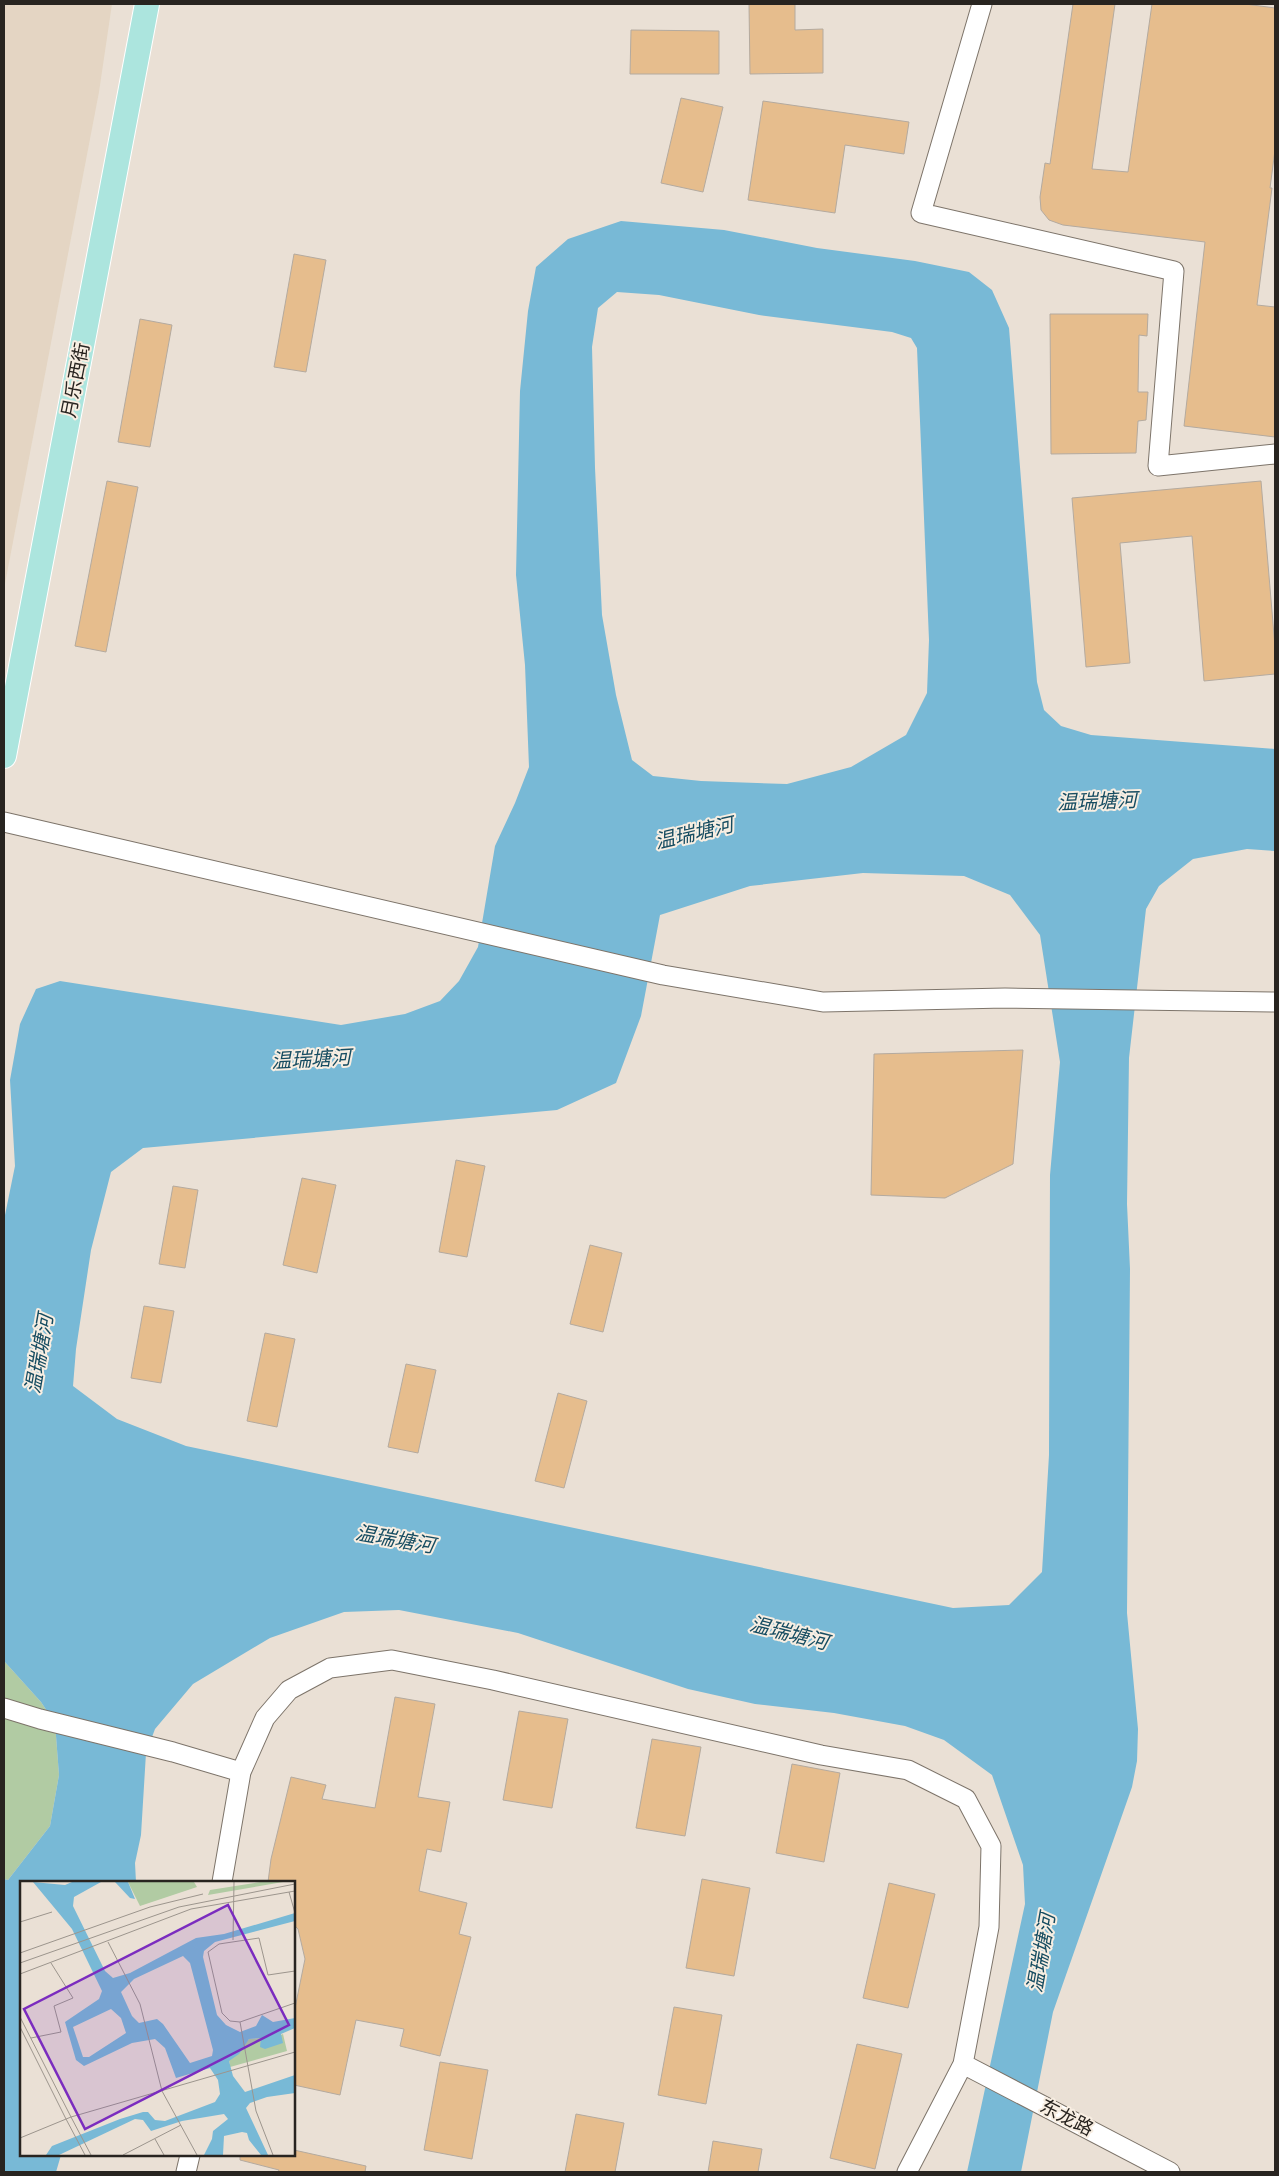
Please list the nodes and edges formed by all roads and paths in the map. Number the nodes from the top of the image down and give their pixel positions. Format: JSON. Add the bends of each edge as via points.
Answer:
{"nodes":[{"id":1,"x":147,"y":4,"type":"edge"},
{"id":2,"x":982,"y":4,"type":"edge"},
{"id":3,"x":1275,"y":454,"type":"edge"},
{"id":4,"x":4,"y":756,"type":"edge"},
{"id":5,"x":4,"y":822,"type":"edge"},
{"id":6,"x":1275,"y":1002,"type":"edge"},
{"id":7,"x":4,"y":1708,"type":"edge"},
{"id":8,"x":241,"y":1772,"type":"junction"},
{"id":9,"x":222,"y":1881,"type":"edge"},
{"id":10,"x":968,"y":2067,"type":"junction"},
{"id":11,"x":190,"y":2156,"type":"edge"},
{"id":12,"x":186,"y":2172,"type":"edge"},
{"id":13,"x":907,"y":2172,"type":"edge"},
{"id":14,"x":1170,"y":2172,"type":"edge"}],
"edges":[{"from":1,"to":4,"type":"main road","name":"月乐西街"},
{"from":2,"to":3,"type":"street","via":[[921,213],[1174,271],[1158,466]]},
{"from":5,"to":6,"type":"street","via":[[663,976],[823,1002],[1004,998]]},
{"from":7,"to":8,"type":"street"},
{"from":8,"to":9,"type":"street"},
{"from":8,"to":10,"type":"street","via":[[264,1718],[289,1690],[330,1668],[392,1660],[821,1755],[908,1770],[966,1799],[991,1846],[989,1927]]},
{"from":10,"to":13,"type":"street"},
{"from":10,"to":14,"type":"street","name":"东龙路"},
{"from":11,"to":12,"type":"street"}]}
